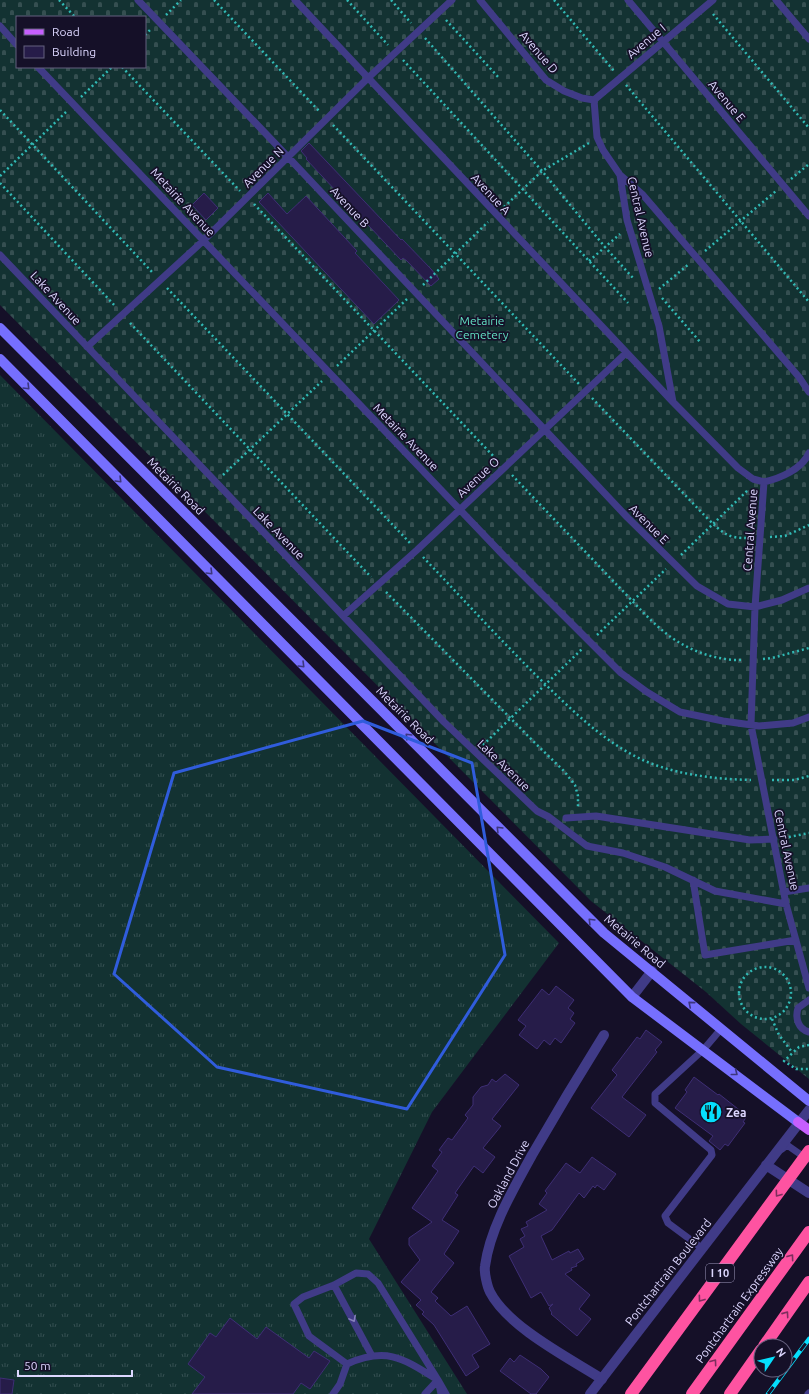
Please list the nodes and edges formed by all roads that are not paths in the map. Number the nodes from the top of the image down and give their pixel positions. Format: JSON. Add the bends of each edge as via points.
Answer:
{"nodes":[{"id":1,"x":138,"y":0,"type":"edge"},
{"id":2,"x":295,"y":0,"type":"edge"},
{"id":3,"x":452,"y":0,"type":"edge"},
{"id":4,"x":480,"y":0,"type":"edge"},
{"id":5,"x":628,"y":0,"type":"edge"},
{"id":6,"x":713,"y":0,"type":"edge"},
{"id":7,"x":776,"y":0,"type":"edge"},
{"id":8,"x":0,"y":26,"type":"edge"},
{"id":9,"x":809,"y":39,"type":"edge"},
{"id":10,"x":663,"y":41,"type":"junction"},
{"id":11,"x":16,"y":43,"type":"edge"},
{"id":12,"x":39,"y":68,"type":"edge"},
{"id":13,"x":369,"y":77,"type":"junction"},
{"id":14,"x":594,"y":100,"type":"junction"},
{"id":15,"x":288,"y":156,"type":"junction"},
{"id":16,"x":620,"y":175,"type":"junction"},
{"id":17,"x":809,"y":216,"type":"edge"},
{"id":18,"x":203,"y":241,"type":"junction"},
{"id":19,"x":0,"y":255,"type":"edge"},
{"id":20,"x":0,"y":328,"type":"edge"},
{"id":21,"x":87,"y":347,"type":"junction"},
{"id":22,"x":626,"y":353,"type":"junction"},
{"id":23,"x":0,"y":360,"type":"edge"},
{"id":24,"x":809,"y":392,"type":"edge"},
{"id":25,"x":673,"y":402,"type":"junction"},
{"id":26,"x":545,"y":430,"type":"junction"},
{"id":27,"x":809,"y":453,"type":"edge"},
{"id":28,"x":761,"y":481,"type":"junction"},
{"id":29,"x":460,"y":509,"type":"junction"},
{"id":30,"x":809,"y":588,"type":"edge"},
{"id":31,"x":755,"y":607,"type":"junction"},
{"id":32,"x":343,"y":616,"type":"junction"},
{"id":33,"x":809,"y":717,"type":"edge"},
{"id":34,"x":751,"y":724,"type":"junction"},
{"id":35,"x":566,"y":818,"type":"dead end"},
{"id":36,"x":774,"y":838,"type":"junction"},
{"id":37,"x":693,"y":880,"type":"junction"},
{"id":38,"x":809,"y":888,"type":"edge"},
{"id":39,"x":784,"y":892,"type":"junction"},
{"id":40,"x":786,"y":904,"type":"junction"},
{"id":41,"x":796,"y":940,"type":"junction"},
{"id":42,"x":652,"y":972,"type":"junction"},
{"id":43,"x":809,"y":988,"type":"edge"},
{"id":44,"x":632,"y":997,"type":"junction"},
{"id":45,"x":809,"y":1000,"type":"edge"},
{"id":46,"x":721,"y":1029,"type":"junction"},
{"id":47,"x":809,"y":1032,"type":"edge"},
{"id":48,"x":604,"y":1035,"type":"dead end"},
{"id":49,"x":704,"y":1049,"type":"junction"},
{"id":50,"x":809,"y":1101,"type":"edge"},
{"id":51,"x":809,"y":1110,"type":"edge"},
{"id":52,"x":798,"y":1122,"type":"junction"},
{"id":53,"x":809,"y":1130,"type":"edge"},
{"id":54,"x":791,"y":1132,"type":"junction"},
{"id":55,"x":787,"y":1144,"type":"junction"},
{"id":56,"x":809,"y":1151,"type":"edge"},
{"id":57,"x":809,"y":1160,"type":"edge"},
{"id":58,"x":766,"y":1165,"type":"junction"},
{"id":59,"x":809,"y":1192,"type":"edge"},
{"id":60,"x":809,"y":1232,"type":"edge"},
{"id":61,"x":703,"y":1249,"type":"junction"},
{"id":62,"x":809,"y":1282,"type":"edge"},
{"id":63,"x":334,"y":1285,"type":"junction"},
{"id":64,"x":770,"y":1338,"type":"edge"},
{"id":65,"x":372,"y":1356,"type":"junction"},
{"id":66,"x":753,"y":1361,"type":"edge"},
{"id":67,"x":347,"y":1364,"type":"junction"},
{"id":68,"x":602,"y":1379,"type":"junction"},
{"id":69,"x":438,"y":1380,"type":"junction"},
{"id":70,"x":333,"y":1394,"type":"edge"},
{"id":71,"x":425,"y":1394,"type":"edge"},
{"id":72,"x":441,"y":1394,"type":"edge"},
{"id":73,"x":446,"y":1394,"type":"edge"},
{"id":74,"x":590,"y":1394,"type":"edge"},
{"id":75,"x":631,"y":1394,"type":"edge"},
{"id":76,"x":692,"y":1394,"type":"edge"},
{"id":77,"x":730,"y":1394,"type":"edge"}],
"edges":[{"from":1,"to":15,"type":"lane","name":"Avenue B"},
{"from":2,"to":13,"type":"lane","name":"Avenue A"},
{"from":3,"to":13,"type":"lane","name":"Avenue N"},
{"from":4,"to":14,"type":"lane","name":"Avenue D","via":[[546,80],[564,91]]},
{"from":5,"to":10,"type":"lane","name":"Avenue E"},
{"from":6,"to":10,"type":"lane","name":"Avenue I"},
{"from":7,"to":9,"type":"lane"},
{"from":8,"to":11,"type":"lane"},
{"from":10,"to":14,"type":"lane","name":"Avenue I"},
{"from":10,"to":17,"type":"lane","name":"Avenue E"},
{"from":12,"to":18,"type":"lane","name":"Metairie Avenue"},
{"from":13,"to":15,"type":"lane","name":"Avenue N"},
{"from":13,"to":22,"type":"lane","name":"Avenue A"},
{"from":14,"to":16,"type":"lane","name":"Central Avenue","via":[[597,137]]},
{"from":15,"to":18,"type":"lane","name":"Avenue N"},
{"from":15,"to":26,"type":"lane","name":"Avenue B"},
{"from":16,"to":24,"type":"lane","via":[[644,195]]},
{"from":16,"to":25,"type":"lane","name":"Central Avenue","via":[[629,226],[659,326]]},
{"from":18,"to":21,"type":"lane","name":"Avenue N"},
{"from":18,"to":29,"type":"lane","name":"Metairie Avenue"},
{"from":19,"to":21,"type":"lane","name":"Lake Avenue"},
{"from":42,"to":20,"type":"main road","name":"Metairie Road","one_way":true,"via":[[604,933]]},
{"from":21,"to":32,"type":"lane","name":"Lake Avenue"},
{"from":22,"to":25,"type":"lane","name":"Avenue A"},
{"from":22,"to":26,"type":"lane","name":"Avenue O"},
{"from":23,"to":44,"type":"main road","one_way":true},
{"from":25,"to":28,"type":"lane","name":"Central Avenue","via":[[738,468],[753,479]]},
{"from":26,"to":29,"type":"lane","name":"Avenue O"},
{"from":26,"to":31,"type":"lane","name":"Avenue E","via":[[697,586],[728,604]]},
{"from":27,"to":28,"type":"lane","via":[[790,473],[777,479]]},
{"from":28,"to":31,"type":"lane","name":"Central Avenue"},
{"from":29,"to":32,"type":"lane","name":"Avenue O"},
{"from":29,"to":34,"type":"lane","name":"Metairie Avenue","via":[[589,643],[646,692],[680,712]]},
{"from":30,"to":31,"type":"lane","via":[[782,600]]},
{"from":31,"to":34,"type":"lane","name":"Central Avenue"},
{"from":32,"to":37,"type":"lane","name":"Lake Avenue","via":[[475,752],[537,811],[587,846],[623,853],[665,867]]},
{"from":33,"to":34,"type":"lane","name":"Metairie Avenue","via":[[793,724]]},
{"from":34,"to":36,"type":"lane","name":"Central Avenue"},
{"from":35,"to":36,"type":"lane","via":[[596,816],[750,840]]},
{"from":36,"to":39,"type":"lane","name":"Central Avenue"},
{"from":37,"to":40,"type":"lane","name":"Lake Avenue","via":[[715,892]]},
{"from":37,"to":41,"type":"lane","via":[[705,955]]},
{"from":38,"to":39,"type":"lane"},
{"from":39,"to":40,"type":"lane","name":"Central Avenue"},
{"from":40,"to":41,"type":"lane","name":"Central Avenue"},
{"from":41,"to":43,"type":"lane","name":"Central Avenue"},
{"from":42,"to":44,"type":"street"},
{"from":46,"to":42,"type":"main road","name":"Metairie Road","one_way":true},
{"from":44,"to":49,"type":"main road"},
{"from":45,"to":47,"type":"lane","via":[[798,1008],[796,1019],[802,1028]]},
{"from":46,"to":49,"type":"lane"},
{"from":46,"to":50,"type":"main road","name":"Metairie Road"},
{"from":48,"to":68,"type":"street","name":"Oakland Drive","via":[[560,1105],[512,1190],[500,1216],[485,1267],[490,1292],[516,1324]]},
{"from":49,"to":52,"type":"main road","one_way":true},
{"from":49,"to":61,"type":"lane","via":[[655,1094],[655,1103],[711,1150],[712,1155],[665,1216],[668,1223]]},
{"from":51,"to":52,"type":"street","name":"Pontchartrain Boulevard"},
{"from":52,"to":53,"type":"main road"},
{"from":52,"to":54,"type":"street","name":"Pontchartrain Boulevard"},
{"from":54,"to":55,"type":"lane"},
{"from":54,"to":58,"type":"street","name":"Pontchartrain Boulevard"},
{"from":55,"to":57,"type":"lane"},
{"from":55,"to":58,"type":"lane"},
{"from":56,"to":75,"type":"highway","number":"I 10","one_way":true,"bridge":true},
{"from":58,"to":59,"type":"street"},
{"from":58,"to":61,"type":"street","name":"Pontchartrain Boulevard"},
{"from":76,"to":60,"type":"highway","name":"Pontchartrain Expressway","one_way":true},
{"from":61,"to":68,"type":"street","name":"Pontchartrain Boulevard"},
{"from":64,"to":62,"type":"highway","one_way":true},
{"from":63,"to":65,"type":"lane","one_way":true},
{"from":63,"to":67,"type":"lane","via":[[303,1297],[294,1304],[309,1336]]},
{"from":63,"to":69,"type":"lane","via":[[356,1273],[368,1274],[378,1283]]},
{"from":65,"to":67,"type":"lane"},
{"from":65,"to":69,"type":"lane","via":[[394,1356]]},
{"from":66,"to":77,"type":"highway"},
{"from":67,"to":70,"type":"lane","via":[[340,1384]]},
{"from":68,"to":74,"type":"street","name":"Pontchartrain Boulevard"},
{"from":69,"to":71,"type":"lane"},
{"from":69,"to":72,"type":"lane"},
{"from":69,"to":73,"type":"lane"}]}
